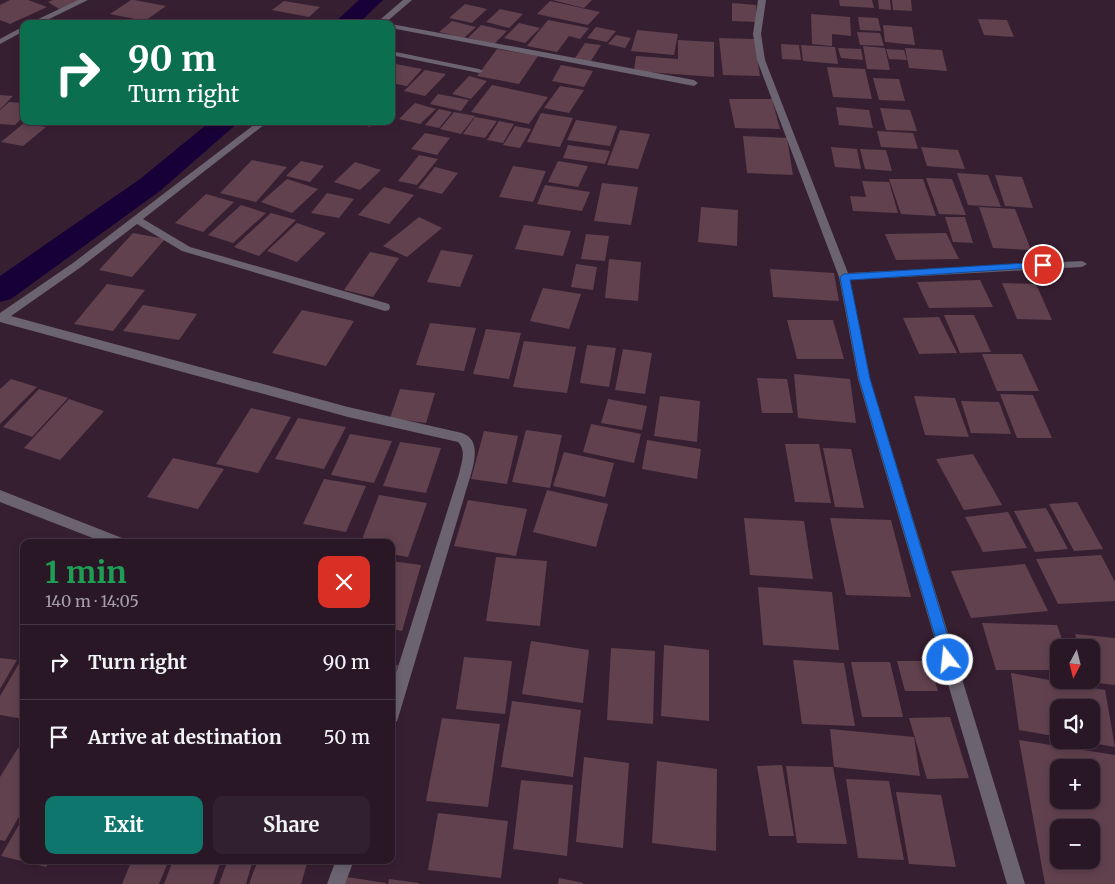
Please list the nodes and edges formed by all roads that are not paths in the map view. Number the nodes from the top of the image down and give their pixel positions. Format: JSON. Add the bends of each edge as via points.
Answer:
{"nodes":[{"id":1,"x":84,"y":0,"type":"edge"},
{"id":2,"x":408,"y":0,"type":"edge"},
{"id":3,"x":762,"y":0,"type":"edge"},
{"id":4,"x":41,"y":20,"type":"edge"},
{"id":5,"x":384,"y":20,"type":"edge"},
{"id":6,"x":395,"y":27,"type":"edge"},
{"id":7,"x":20,"y":30,"type":"edge"},
{"id":8,"x":0,"y":42,"type":"edge"},
{"id":9,"x":395,"y":54,"type":"edge"},
{"id":10,"x":479,"y":71,"type":"dead end"},
{"id":11,"x":694,"y":83,"type":"dead end"},
{"id":12,"x":260,"y":125,"type":"edge"},
{"id":13,"x":137,"y":220,"type":"junction"},
{"id":14,"x":1082,"y":264,"type":"dead end"},
{"id":15,"x":844,"y":277,"type":"junction"},
{"id":16,"x":385,"y":307,"type":"dead end"},
{"id":17,"x":1,"y":318,"type":"edge"},
{"id":18,"x":0,"y":496,"type":"edge"},
{"id":19,"x":109,"y":539,"type":"edge"},
{"id":20,"x":395,"y":702,"type":"edge"},
{"id":21,"x":344,"y":864,"type":"edge"},
{"id":22,"x":336,"y":884,"type":"edge"},
{"id":23,"x":1016,"y":884,"type":"edge"}],
"edges":[{"from":1,"to":4,"type":"street"},
{"from":2,"to":5,"type":"street"},
{"from":3,"to":15,"type":"street","via":[[758,34],[761,60]]},
{"from":6,"to":11,"type":"street"},
{"from":7,"to":8,"type":"street"},
{"from":9,"to":10,"type":"street"},
{"from":12,"to":13,"type":"street"},
{"from":13,"to":16,"type":"street","via":[[186,249]]},
{"from":13,"to":17,"type":"street"},
{"from":14,"to":15,"type":"street"},
{"from":15,"to":23,"type":"street","via":[[864,379]]},
{"from":17,"to":20,"type":"street","via":[[466,441],[470,448],[465,474]]},
{"from":18,"to":19,"type":"street"},
{"from":21,"to":22,"type":"street"}]}
